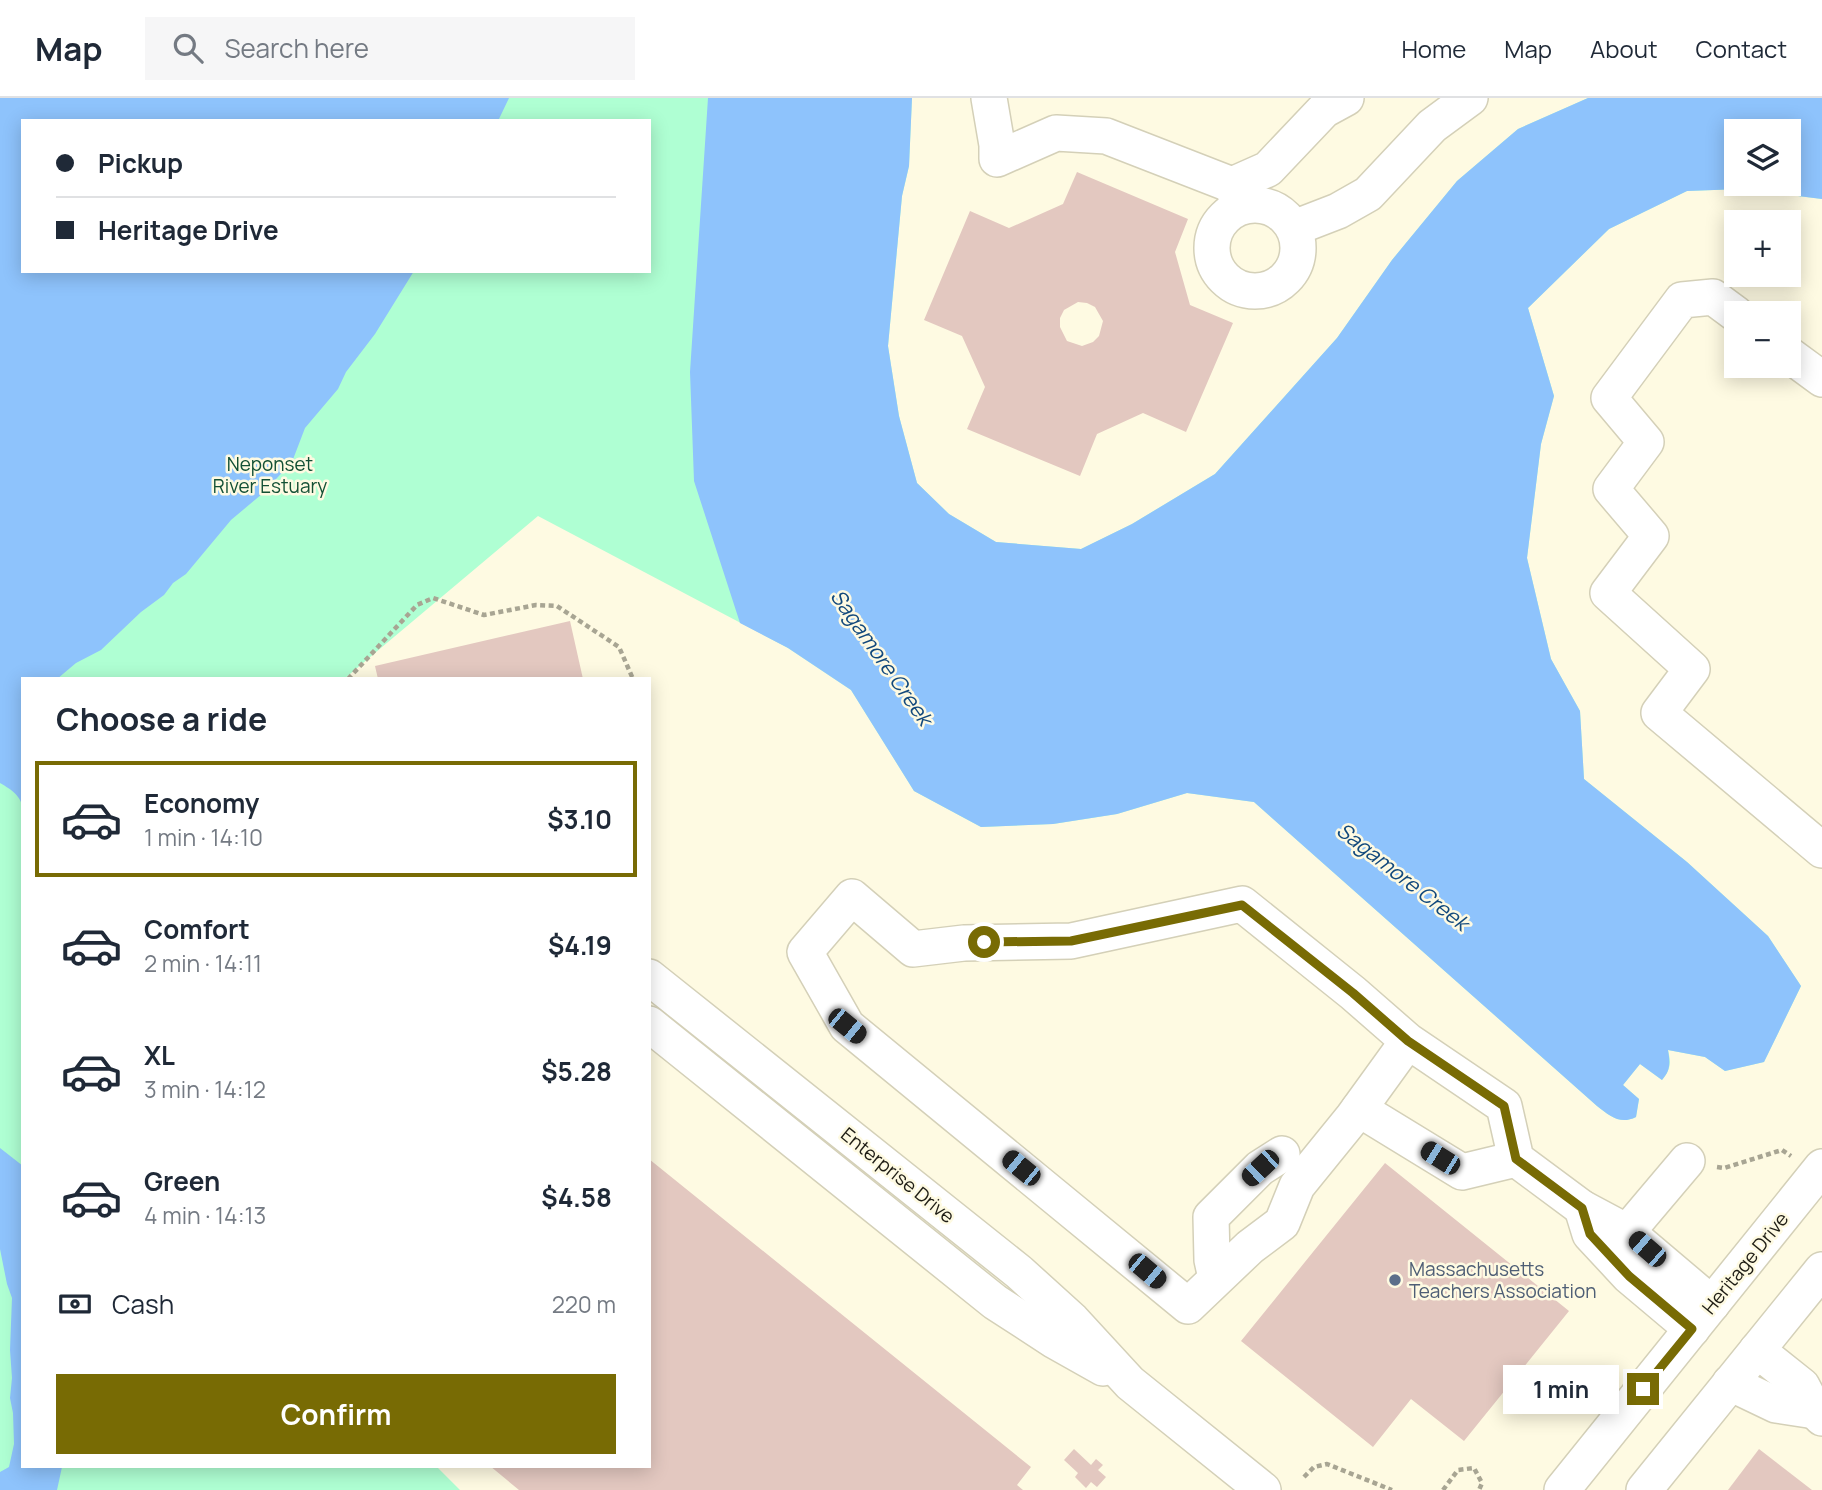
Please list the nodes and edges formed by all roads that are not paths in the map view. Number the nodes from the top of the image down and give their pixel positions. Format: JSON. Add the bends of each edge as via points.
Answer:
{"nodes":[{"id":1,"x":989,"y":98,"type":"edge"},
{"id":2,"x":1346,"y":98,"type":"edge"},
{"id":3,"x":1470,"y":98,"type":"edge"},
{"id":4,"x":1236,"y":196,"type":"junction"},
{"id":5,"x":1294,"y":228,"type":"junction"},
{"id":6,"x":1724,"y":305,"type":"edge"},
{"id":7,"x":1801,"y":364,"type":"edge"},
{"id":8,"x":1822,"y":379,"type":"edge"},
{"id":9,"x":1822,"y":850,"type":"edge"},
{"id":10,"x":652,"y":979,"type":"edge"},
{"id":11,"x":651,"y":1026,"type":"edge"},
{"id":12,"x":1408,"y":1041,"type":"junction"},
{"id":13,"x":1359,"y":1109,"type":"junction"},
{"id":14,"x":1516,"y":1159,"type":"junction"},
{"id":15,"x":1687,"y":1161,"type":"road end"},
{"id":16,"x":1807,"y":1162,"type":"edge"},
{"id":17,"x":1294,"y":1165,"type":"junction"},
{"id":18,"x":1582,"y":1208,"type":"junction"},
{"id":19,"x":1627,"y":1232,"type":"junction"},
{"id":20,"x":1822,"y":1270,"type":"edge"},
{"id":21,"x":1216,"y":1278,"type":"junction"},
{"id":22,"x":1702,"y":1316,"type":"junction"},
{"id":23,"x":1757,"y":1350,"type":"junction"},
{"id":24,"x":1730,"y":1382,"type":"junction"},
{"id":25,"x":1130,"y":1383,"type":"junction"},
{"id":26,"x":1820,"y":1410,"type":"edge"},
{"id":27,"x":1263,"y":1490,"type":"edge"},
{"id":28,"x":1562,"y":1490,"type":"edge"},
{"id":29,"x":1644,"y":1490,"type":"edge"}],
"edges":[{"from":1,"to":4,"type":"street","via":[[997,159],[1056,133],[1106,136]]},
{"from":2,"to":4,"type":"street","via":[[1324,110]]},
{"from":3,"to":5,"type":"street","via":[[1432,125],[1368,194]]},
{"from":4,"to":5,"type":"street","via":[[1265,205]]},
{"from":4,"to":5,"type":"street","via":[[1217,226],[1212,255],[1217,269],[1240,289],[1270,289],[1293,271],[1299,242]]},
{"from":6,"to":9,"type":"street","via":[[1713,297],[1682,300],[1609,398],[1646,442],[1611,489],[1651,536],[1608,593],[1692,669],[1659,713]]},
{"from":7,"to":8,"type":"street"},
{"from":10,"to":25,"type":"street","name":"Enterprise Drive","via":[[1019,1272],[1072,1320]]},
{"from":11,"to":25,"type":"street","name":"Enterprise Drive","via":[[995,1302]]},
{"from":12,"to":13,"type":"street"},
{"from":12,"to":14,"type":"street","via":[[1504,1106]]},
{"from":12,"to":21,"type":"street","via":[[1242,905],[1071,941],[913,949],[852,897],[804,952],[847,1026],[1188,1306]]},
{"from":13,"to":14,"type":"street","via":[[1462,1172]]},
{"from":13,"to":17,"type":"street"},
{"from":14,"to":18,"type":"street"},
{"from":15,"to":19,"type":"street"},
{"from":16,"to":22,"type":"street","name":"Heritage Drive"},
{"from":17,"to":21,"type":"street","via":[[1297,1186],[1282,1223]]},
{"from":17,"to":21,"type":"street","via":[[1260,1168],[1211,1217]]},
{"from":18,"to":19,"type":"street"},
{"from":18,"to":22,"type":"street","via":[[1590,1234],[1629,1276]]},
{"from":19,"to":22,"type":"street"},
{"from":20,"to":23,"type":"street"},
{"from":22,"to":28,"type":"street","name":"Heritage Drive"},
{"from":23,"to":24,"type":"street"},
{"from":23,"to":26,"type":"street","via":[[1801,1386]]},
{"from":24,"to":26,"type":"street","via":[[1776,1405]]},
{"from":24,"to":29,"type":"street"},
{"from":25,"to":27,"type":"street","name":"Enterprise Drive"}]}
